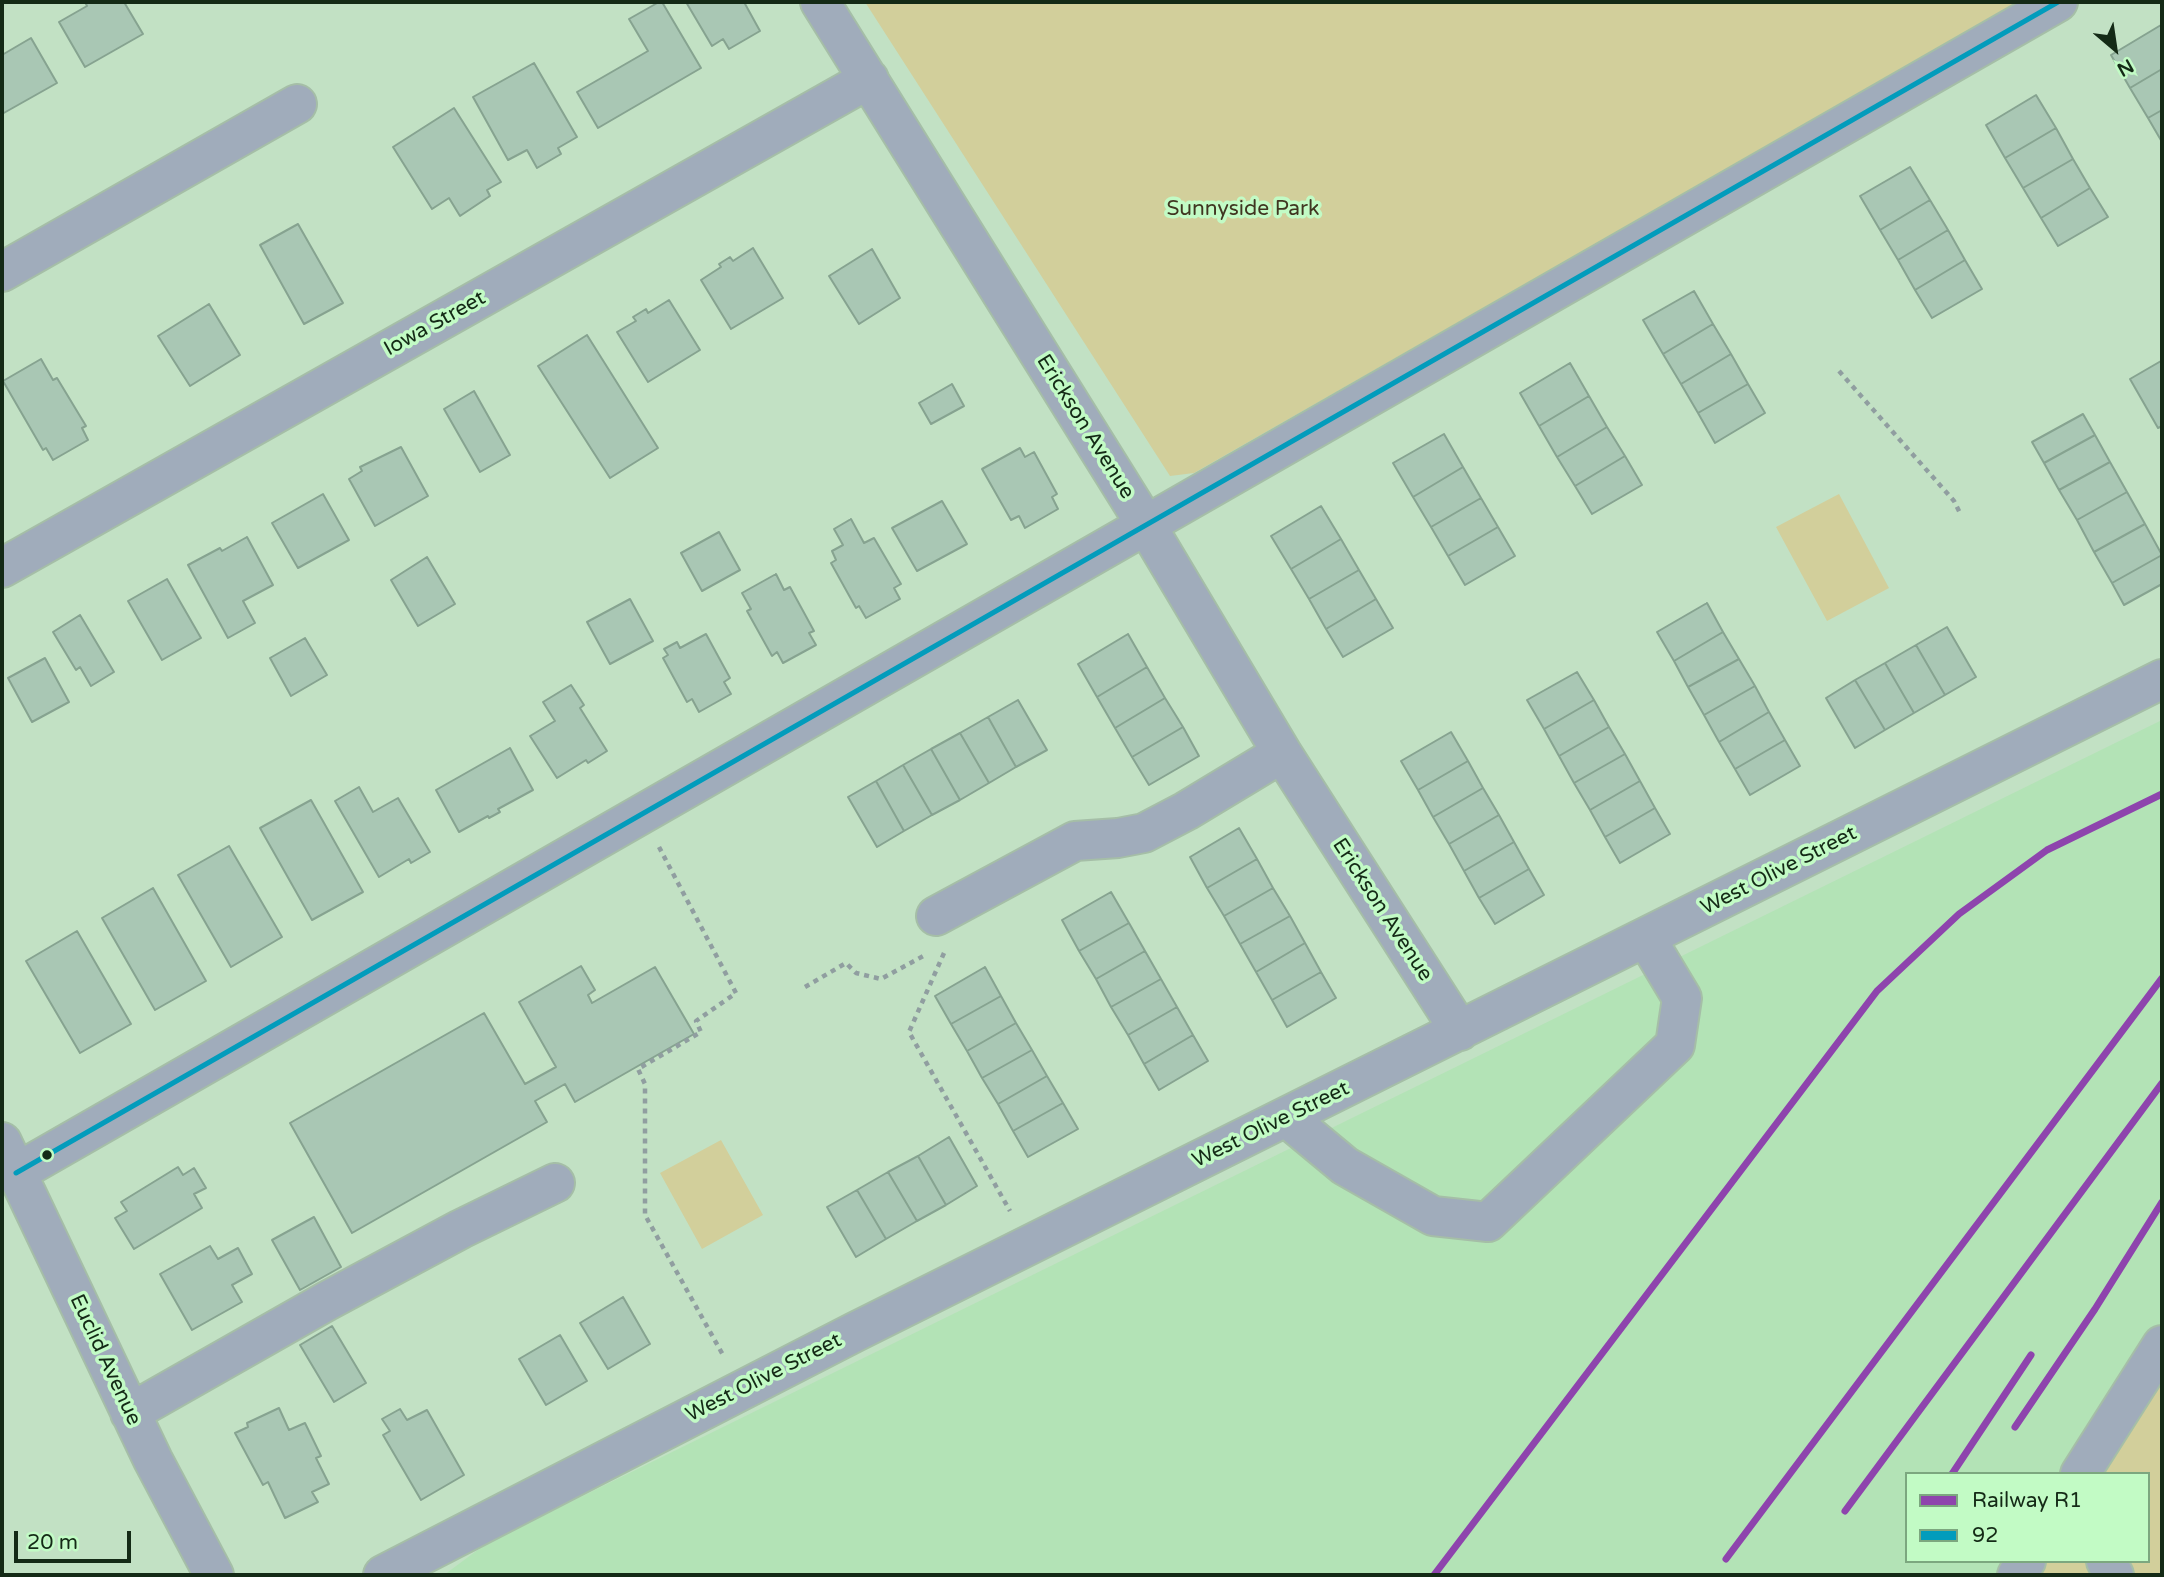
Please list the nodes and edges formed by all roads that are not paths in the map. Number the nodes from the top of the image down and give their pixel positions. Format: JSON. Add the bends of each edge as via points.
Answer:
{"nodes":[{"id":1,"x":820,"y":2,"type":"edge"},
{"id":2,"x":2058,"y":2,"type":"edge"},
{"id":3,"x":869,"y":79,"type":"junction"},
{"id":4,"x":297,"y":104,"type":"dead end"},
{"id":5,"x":2,"y":272,"type":"edge"},
{"id":6,"x":1146,"y":525,"type":"junction"},
{"id":7,"x":2,"y":568,"type":"edge"},
{"id":8,"x":2162,"y":679,"type":"edge"},
{"id":9,"x":1282,"y":753,"type":"junction"},
{"id":10,"x":1646,"y":938,"type":"junction"},
{"id":11,"x":935,"y":939,"type":"road end"},
{"id":12,"x":1460,"y":1031,"type":"junction"},
{"id":13,"x":1286,"y":1117,"type":"junction"},
{"id":14,"x":9,"y":1158,"type":"edge"},
{"id":15,"x":555,"y":1183,"type":"dead end"},
{"id":16,"x":2162,"y":1345,"type":"edge"},
{"id":17,"x":130,"y":1413,"type":"junction"},
{"id":18,"x":2082,"y":1472,"type":"edge"},
{"id":19,"x":214,"y":1575,"type":"edge"},
{"id":20,"x":383,"y":1575,"type":"edge"}],
"edges":[{"from":1,"to":3,"type":"street","name":"Erickson Avenue"},
{"from":2,"to":6,"type":"street"},
{"from":3,"to":6,"type":"street","name":"Erickson Avenue"},
{"from":3,"to":7,"type":"street","name":"Iowa Street"},
{"from":4,"to":5,"type":"street"},
{"from":6,"to":9,"type":"street","name":"Erickson Avenue"},
{"from":6,"to":14,"type":"street","via":[[642,815]]},
{"from":8,"to":10,"type":"street","name":"West Olive Street"},
{"from":9,"to":11,"type":"street","via":[[1144,833],[1075,841]]},
{"from":9,"to":12,"type":"street","name":"Erickson Avenue"},
{"from":10,"to":12,"type":"street","name":"West Olive Street"},
{"from":10,"to":13,"type":"street","via":[[1682,998],[1675,1045],[1488,1222],[1433,1216],[1345,1166]]},
{"from":12,"to":13,"type":"street","name":"West Olive Street"},
{"from":13,"to":20,"type":"street","name":"West Olive Street"},
{"from":14,"to":17,"type":"street","name":"Euclid Avenue"},
{"from":15,"to":17,"type":"street","via":[[327,1301]]},
{"from":16,"to":18,"type":"street"},
{"from":17,"to":19,"type":"street","name":"Euclid Avenue"}]}
